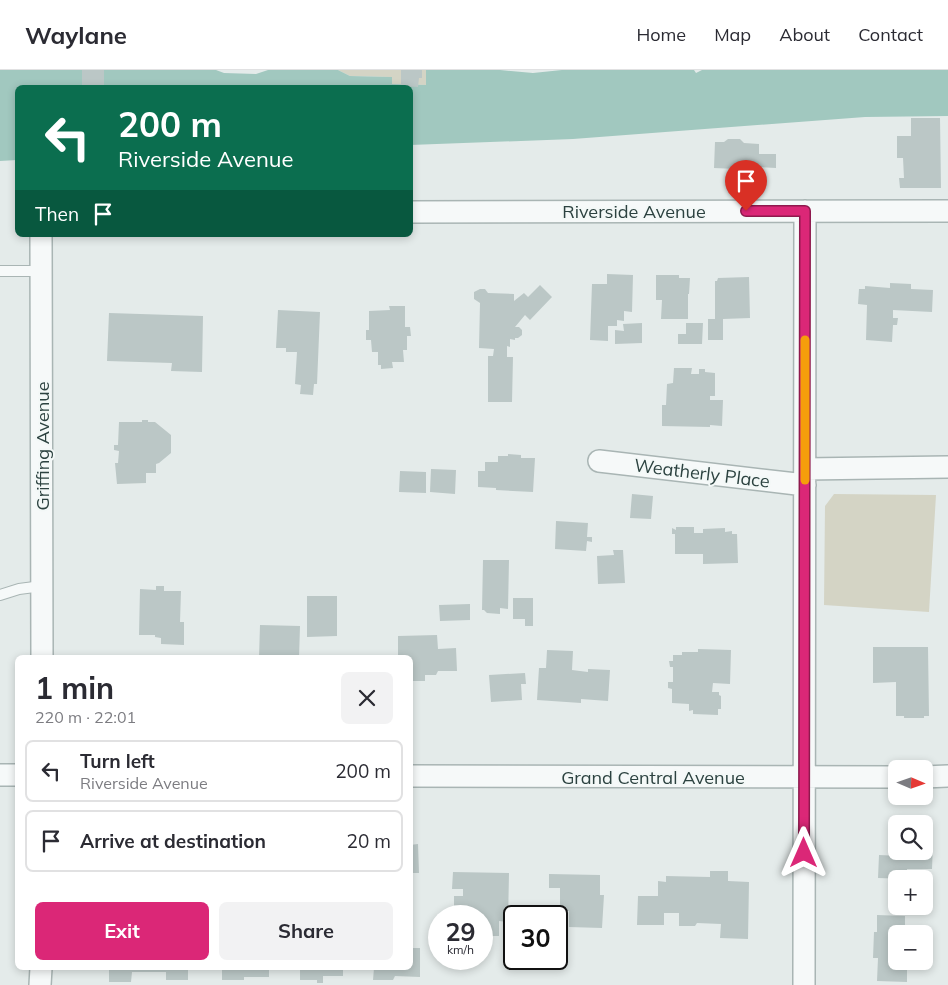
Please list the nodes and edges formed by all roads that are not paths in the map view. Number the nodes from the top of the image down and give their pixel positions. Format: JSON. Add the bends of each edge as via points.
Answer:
{"nodes":[{"id":1,"x":805,"y":211,"type":"junction"},
{"id":2,"x":948,"y":211,"type":"edge"},
{"id":3,"x":413,"y":212,"type":"edge"},
{"id":4,"x":41,"y":237,"type":"edge"},
{"id":5,"x":0,"y":271,"type":"edge"},
{"id":6,"x":41,"y":271,"type":"junction"},
{"id":7,"x":599,"y":461,"type":"dead end"},
{"id":8,"x":948,"y":468,"type":"edge"},
{"id":9,"x":805,"y":477,"type":"junction"},
{"id":10,"x":42,"y":586,"type":"junction"},
{"id":11,"x":0,"y":595,"type":"edge"},
{"id":12,"x":42,"y":655,"type":"edge"},
{"id":13,"x":0,"y":775,"type":"edge"},
{"id":14,"x":15,"y":775,"type":"edge"},
{"id":15,"x":413,"y":776,"type":"edge"},
{"id":16,"x":948,"y":776,"type":"edge"},
{"id":17,"x":804,"y":777,"type":"junction"},
{"id":18,"x":888,"y":777,"type":"edge"},
{"id":19,"x":933,"y":777,"type":"edge"},
{"id":20,"x":40,"y":970,"type":"edge"},
{"id":21,"x":40,"y":985,"type":"edge"},
{"id":22,"x":804,"y":985,"type":"edge"}],
"edges":[{"from":1,"to":2,"type":"street","name":"Riverside Avenue"},
{"from":1,"to":3,"type":"street","name":"Riverside Avenue"},
{"from":1,"to":9,"type":"street"},
{"from":4,"to":6,"type":"street","name":"Griffing Avenue"},
{"from":5,"to":6,"type":"lane"},
{"from":6,"to":10,"type":"street","name":"Griffing Avenue"},
{"from":7,"to":9,"type":"street","name":"Weatherly Place"},
{"from":8,"to":9,"type":"street","name":"Weatherly Place"},
{"from":9,"to":17,"type":"street"},
{"from":10,"to":11,"type":"lane"},
{"from":10,"to":12,"type":"street","name":"Griffing Avenue"},
{"from":13,"to":14,"type":"street"},
{"from":15,"to":17,"type":"street","name":"Grand Central Avenue"},
{"from":16,"to":19,"type":"street"},
{"from":17,"to":18,"type":"street","name":"Grand Central Avenue"},
{"from":17,"to":22,"type":"street"},
{"from":20,"to":21,"type":"street"}]}
